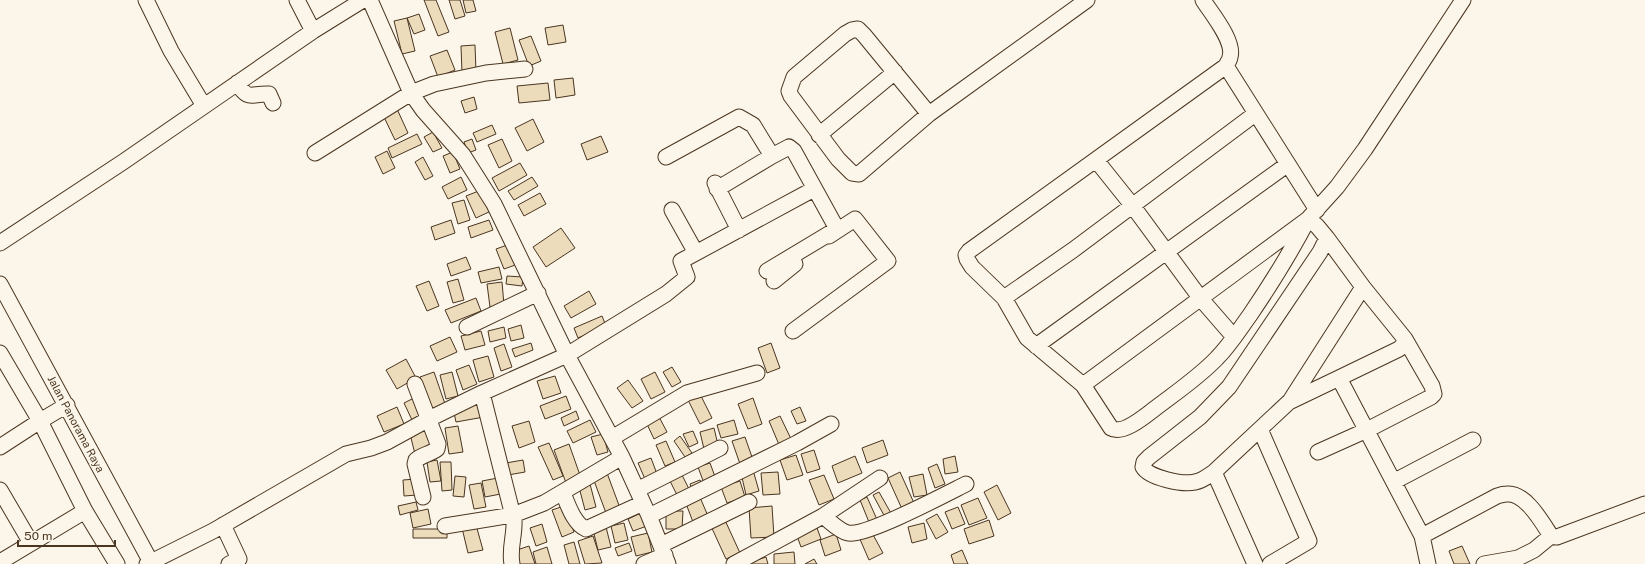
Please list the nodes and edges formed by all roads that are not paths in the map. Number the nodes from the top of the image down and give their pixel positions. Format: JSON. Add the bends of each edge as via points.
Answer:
{"nodes":[{"id":1,"x":146,"y":0,"type":"edge"},
{"id":2,"x":297,"y":0,"type":"edge"},
{"id":3,"x":364,"y":0,"type":"edge"},
{"id":4,"x":370,"y":0,"type":"edge"},
{"id":5,"x":1087,"y":0,"type":"edge"},
{"id":6,"x":1203,"y":0,"type":"edge"},
{"id":7,"x":1463,"y":0,"type":"edge"},
{"id":8,"x":313,"y":31,"type":"junction"},
{"id":9,"x":1226,"y":66,"type":"junction"},
{"id":10,"x":525,"y":69,"type":"dead end"},
{"id":11,"x":895,"y":72,"type":"junction"},
{"id":12,"x":237,"y":83,"type":"junction"},
{"id":13,"x":411,"y":93,"type":"junction"},
{"id":14,"x":273,"y":103,"type":"dead end"},
{"id":15,"x":204,"y":106,"type":"junction"},
{"id":16,"x":929,"y":114,"type":"junction"},
{"id":17,"x":1255,"y":114,"type":"junction"},
{"id":18,"x":819,"y":135,"type":"junction"},
{"id":19,"x":314,"y":153,"type":"dead end"},
{"id":20,"x":772,"y":156,"type":"junction"},
{"id":21,"x":666,"y":157,"type":"dead end"},
{"id":22,"x":1096,"y":160,"type":"junction"},
{"id":23,"x":1288,"y":164,"type":"junction"},
{"id":24,"x":814,"y":189,"type":"junction"},
{"id":25,"x":1132,"y":205,"type":"junction"},
{"id":26,"x":672,"y":210,"type":"dead end"},
{"id":27,"x":1313,"y":219,"type":"junction"},
{"id":28,"x":837,"y":229,"type":"junction"},
{"id":29,"x":739,"y":230,"type":"junction"},
{"id":30,"x":1327,"y":238,"type":"junction"},
{"id":31,"x":0,"y":243,"type":"edge"},
{"id":32,"x":1166,"y":251,"type":"junction"},
{"id":33,"x":696,"y":253,"type":"junction"},
{"id":34,"x":770,"y":276,"type":"dead end"},
{"id":35,"x":0,"y":284,"type":"edge"},
{"id":36,"x":1363,"y":287,"type":"junction"},
{"id":37,"x":538,"y":293,"type":"junction"},
{"id":38,"x":1004,"y":298,"type":"junction"},
{"id":39,"x":1201,"y":299,"type":"junction"},
{"id":40,"x":467,"y":327,"type":"dead end"},
{"id":41,"x":793,"y":331,"type":"dead end"},
{"id":42,"x":1234,"y":337,"type":"junction"},
{"id":43,"x":1405,"y":339,"type":"junction"},
{"id":44,"x":1036,"y":346,"type":"junction"},
{"id":45,"x":0,"y":353,"type":"edge"},
{"id":46,"x":567,"y":355,"type":"junction"},
{"id":47,"x":4,"y":370,"type":"edge"},
{"id":48,"x":757,"y":373,"type":"dead end"},
{"id":49,"x":1339,"y":378,"type":"junction"},
{"id":50,"x":415,"y":384,"type":"dead end"},
{"id":51,"x":1083,"y":385,"type":"junction"},
{"id":52,"x":482,"y":392,"type":"junction"},
{"id":53,"x":1290,"y":401,"type":"junction"},
{"id":54,"x":67,"y":405,"type":"junction"},
{"id":55,"x":429,"y":419,"type":"junction"},
{"id":56,"x":40,"y":421,"type":"junction"},
{"id":57,"x":831,"y":424,"type":"dead end"},
{"id":58,"x":1260,"y":429,"type":"junction"},
{"id":59,"x":1367,"y":430,"type":"junction"},
{"id":60,"x":612,"y":438,"type":"junction"},
{"id":61,"x":1473,"y":440,"type":"dead end"},
{"id":62,"x":0,"y":447,"type":"edge"},
{"id":63,"x":720,"y":448,"type":"dead end"},
{"id":64,"x":1318,"y":452,"type":"dead end"},
{"id":65,"x":622,"y":457,"type":"junction"},
{"id":66,"x":1214,"y":472,"type":"junction"},
{"id":67,"x":880,"y":478,"type":"dead end"},
{"id":68,"x":1395,"y":481,"type":"junction"},
{"id":69,"x":966,"y":484,"type":"dead end"},
{"id":70,"x":0,"y":490,"type":"edge"},
{"id":71,"x":563,"y":494,"type":"junction"},
{"id":72,"x":423,"y":497,"type":"dead end"},
{"id":73,"x":749,"y":502,"type":"dead end"},
{"id":74,"x":643,"y":503,"type":"junction"},
{"id":75,"x":1645,"y":504,"type":"edge"},
{"id":76,"x":85,"y":511,"type":"junction"},
{"id":77,"x":513,"y":515,"type":"junction"},
{"id":78,"x":823,"y":516,"type":"junction"},
{"id":79,"x":223,"y":525,"type":"junction"},
{"id":80,"x":445,"y":526,"type":"dead end"},
{"id":81,"x":1422,"y":536,"type":"junction"},
{"id":82,"x":1551,"y":536,"type":"junction"},
{"id":83,"x":31,"y":543,"type":"junction"},
{"id":84,"x":665,"y":555,"type":"edge"},
{"id":85,"x":0,"y":562,"type":"edge"},
{"id":86,"x":236,"y":562,"type":"edge"},
{"id":87,"x":113,"y":563,"type":"edge"},
{"id":88,"x":150,"y":563,"type":"edge"},
{"id":89,"x":512,"y":564,"type":"edge"},
{"id":90,"x":644,"y":564,"type":"edge"},
{"id":91,"x":734,"y":564,"type":"edge"},
{"id":92,"x":1254,"y":564,"type":"edge"},
{"id":93,"x":1270,"y":564,"type":"edge"},
{"id":94,"x":1428,"y":564,"type":"edge"},
{"id":95,"x":1484,"y":564,"type":"edge"}],
"edges":[{"from":1,"to":15,"type":"street","via":[[171,51]]},
{"from":2,"to":8,"type":"street"},
{"from":3,"to":8,"type":"street"},
{"from":4,"to":13,"type":"street"},
{"from":5,"to":16,"type":"street"},
{"from":6,"to":9,"type":"street","via":[[1230,46],[1230,57]]},
{"from":7,"to":27,"type":"street","via":[[1366,149]]},
{"from":8,"to":12,"type":"street"},
{"from":9,"to":17,"type":"street"},
{"from":9,"to":22,"type":"street"},
{"from":10,"to":13,"type":"street","via":[[456,78]]},
{"from":11,"to":16,"type":"street"},
{"from":11,"to":18,"type":"street"},
{"from":11,"to":18,"type":"street","via":[[858,29],[844,34],[794,77],[789,91]]},
{"from":12,"to":14,"type":"street","via":[[244,93],[250,96],[269,94]]},
{"from":12,"to":15,"type":"street"},
{"from":13,"to":19,"type":"street"},
{"from":13,"to":37,"type":"street","via":[[463,155],[494,204]]},
{"from":15,"to":31,"type":"street"},
{"from":16,"to":18,"type":"street","via":[[859,174],[852,173]]},
{"from":17,"to":23,"type":"street"},
{"from":17,"to":25,"type":"street"},
{"from":20,"to":21,"type":"street","via":[[753,125],[739,116]]},
{"from":20,"to":24,"type":"street","via":[[789,147],[794,151]]},
{"from":20,"to":29,"type":"street","via":[[716,186]]},
{"from":22,"to":25,"type":"street"},
{"from":22,"to":38,"type":"street","via":[[966,255],[969,263]]},
{"from":23,"to":27,"type":"street"},
{"from":23,"to":32,"type":"street"},
{"from":24,"to":28,"type":"street"},
{"from":24,"to":29,"type":"street"},
{"from":25,"to":32,"type":"street"},
{"from":25,"to":38,"type":"street"},
{"from":26,"to":33,"type":"street"},
{"from":27,"to":30,"type":"street"},
{"from":27,"to":39,"type":"street"},
{"from":27,"to":42,"type":"street"},
{"from":28,"to":34,"type":"street"},
{"from":28,"to":41,"type":"street","via":[[855,219],[888,260]]},
{"from":29,"to":33,"type":"street"},
{"from":30,"to":36,"type":"street"},
{"from":30,"to":66,"type":"street","via":[[1316,259],[1229,387],[1200,417],[1149,457],[1143,467],[1157,478],[1193,483]]},
{"from":32,"to":39,"type":"street"},
{"from":32,"to":44,"type":"street"},
{"from":33,"to":46,"type":"street","via":[[681,261],[686,277],[666,294]]},
{"from":35,"to":54,"type":"street","name":"Jalan Panorama Raya"},
{"from":36,"to":43,"type":"street"},
{"from":36,"to":53,"type":"street"},
{"from":37,"to":40,"type":"street"},
{"from":37,"to":46,"type":"street"},
{"from":38,"to":44,"type":"street","via":[[1027,338]]},
{"from":39,"to":42,"type":"street"},
{"from":39,"to":51,"type":"street"},
{"from":42,"to":51,"type":"street","via":[[1202,373],[1146,416],[1122,430],[1111,428]]},
{"from":43,"to":49,"type":"street","via":[[1399,349]]},
{"from":43,"to":59,"type":"street","via":[[1434,394]]},
{"from":44,"to":51,"type":"street"},
{"from":45,"to":47,"type":"street"},
{"from":46,"to":52,"type":"street"},
{"from":46,"to":60,"type":"street"},
{"from":47,"to":56,"type":"street"},
{"from":48,"to":60,"type":"street","via":[[687,393]]},
{"from":49,"to":53,"type":"street"},
{"from":49,"to":59,"type":"street"},
{"from":50,"to":55,"type":"street"},
{"from":52,"to":55,"type":"street"},
{"from":52,"to":77,"type":"street"},
{"from":53,"to":58,"type":"street"},
{"from":54,"to":56,"type":"street"},
{"from":54,"to":88,"type":"street","name":"Jalan Panorama Raya"},
{"from":55,"to":72,"type":"street","via":[[438,444],[437,449],[416,460]]},
{"from":55,"to":79,"type":"street","via":[[387,442],[337,458]]},
{"from":56,"to":62,"type":"street"},
{"from":56,"to":76,"type":"street"},
{"from":57,"to":74,"type":"street","via":[[797,443]]},
{"from":58,"to":66,"type":"street"},
{"from":58,"to":93,"type":"street","via":[[1309,541]]},
{"from":59,"to":64,"type":"street"},
{"from":59,"to":68,"type":"street"},
{"from":60,"to":65,"type":"street"},
{"from":61,"to":68,"type":"street"},
{"from":63,"to":74,"type":"street"},
{"from":65,"to":71,"type":"street"},
{"from":65,"to":74,"type":"street"},
{"from":66,"to":92,"type":"street"},
{"from":67,"to":78,"type":"street"},
{"from":68,"to":81,"type":"street"},
{"from":69,"to":78,"type":"street","via":[[876,527],[853,534],[843,531]]},
{"from":70,"to":83,"type":"street"},
{"from":71,"to":74,"type":"street","via":[[573,516],[586,530]]},
{"from":71,"to":77,"type":"street"},
{"from":73,"to":84,"type":"street"},
{"from":74,"to":84,"type":"street"},
{"from":75,"to":82,"type":"street","via":[[1564,536]]},
{"from":76,"to":83,"type":"street"},
{"from":76,"to":87,"type":"street"},
{"from":77,"to":80,"type":"street"},
{"from":77,"to":89,"type":"street","via":[[515,526],[510,548]]},
{"from":78,"to":91,"type":"street"},
{"from":79,"to":86,"type":"street"},
{"from":79,"to":88,"type":"street"},
{"from":81,"to":82,"type":"street","via":[[1507,493],[1525,500]]},
{"from":81,"to":94,"type":"street"},
{"from":82,"to":95,"type":"street","via":[[1534,550],[1518,558]]},
{"from":83,"to":85,"type":"street"},
{"from":84,"to":90,"type":"street"}]}
